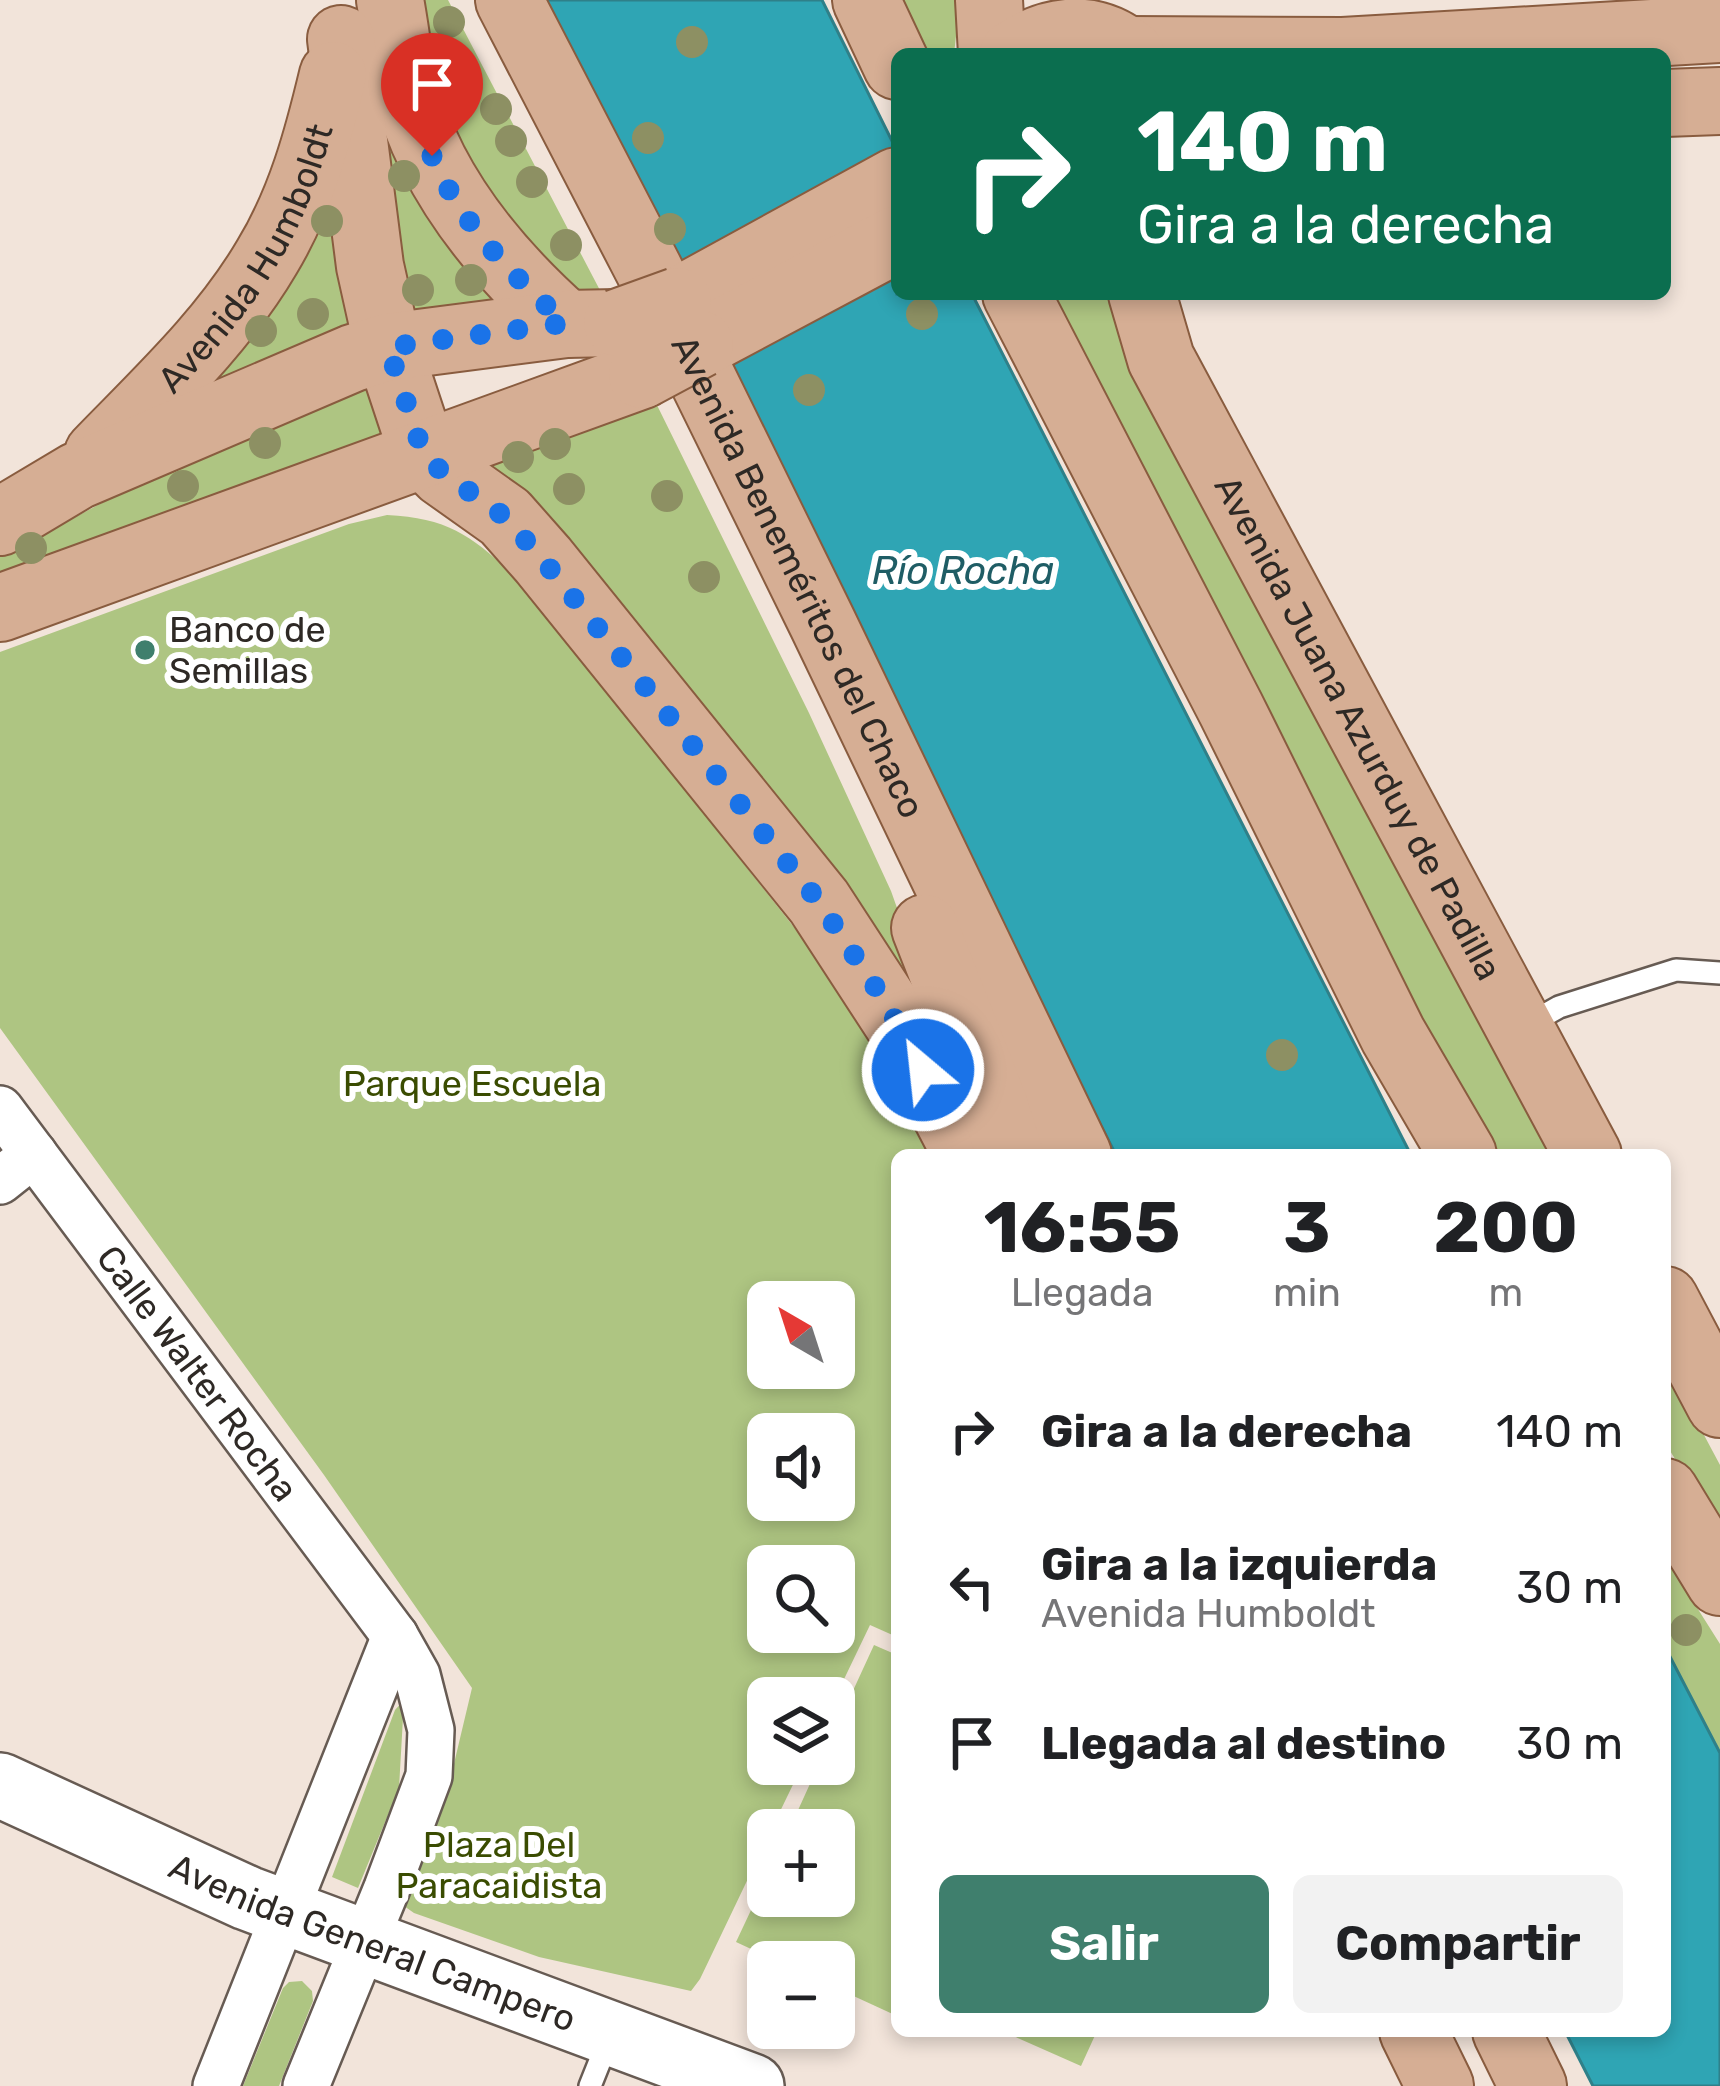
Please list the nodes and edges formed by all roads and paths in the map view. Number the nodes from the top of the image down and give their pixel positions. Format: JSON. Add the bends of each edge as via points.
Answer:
{"nodes":[{"id":1,"x":467,"y":0,"type":"edge"},
{"id":2,"x":509,"y":0,"type":"edge"},
{"id":3,"x":866,"y":0,"type":"edge"},
{"id":4,"x":989,"y":0,"type":"edge"},
{"id":5,"x":357,"y":13,"type":"edge"},
{"id":6,"x":1720,"y":29,"type":"edge"},
{"id":7,"x":1119,"y":37,"type":"edge"},
{"id":8,"x":992,"y":48,"type":"edge"},
{"id":9,"x":1021,"y":48,"type":"edge"},
{"id":10,"x":1294,"y":48,"type":"edge"},
{"id":11,"x":1394,"y":48,"type":"edge"},
{"id":12,"x":891,"y":53,"type":"edge"},
{"id":13,"x":1720,"y":101,"type":"edge"},
{"id":14,"x":1671,"y":103,"type":"edge"},
{"id":15,"x":891,"y":185,"type":"edge"},
{"id":16,"x":891,"y":241,"type":"edge"},
{"id":17,"x":1019,"y":300,"type":"edge"},
{"id":18,"x":1144,"y":300,"type":"edge"},
{"id":19,"x":689,"y":323,"type":"junction"},
{"id":20,"x":608,"y":340,"type":"junction"},
{"id":21,"x":388,"y":347,"type":"junction"},
{"id":22,"x":423,"y":453,"type":"junction"},
{"id":23,"x":77,"y":476,"type":"junction"},
{"id":24,"x":0,"y":522,"type":"edge"},
{"id":25,"x":0,"y":608,"type":"edge"},
{"id":26,"x":1720,"y":973,"type":"edge"},
{"id":27,"x":1521,"y":1028,"type":"junction"},
{"id":28,"x":0,"y":1109,"type":"edge"},
{"id":29,"x":965,"y":1149,"type":"edge"},
{"id":30,"x":1008,"y":1149,"type":"edge"},
{"id":31,"x":1075,"y":1149,"type":"edge"},
{"id":32,"x":1460,"y":1149,"type":"edge"},
{"id":33,"x":1585,"y":1149,"type":"edge"},
{"id":34,"x":17,"y":1168,"type":"edge"},
{"id":35,"x":1671,"y":1311,"type":"edge"},
{"id":36,"x":1720,"y":1404,"type":"edge"},
{"id":37,"x":1671,"y":1502,"type":"edge"},
{"id":38,"x":1720,"y":1582,"type":"edge"},
{"id":39,"x":395,"y":1636,"type":"junction"},
{"id":40,"x":0,"y":1785,"type":"edge"},
{"id":41,"x":286,"y":1913,"type":"junction"},
{"id":42,"x":365,"y":1942,"type":"junction"},
{"id":43,"x":1416,"y":2037,"type":"edge"},
{"id":44,"x":1509,"y":2037,"type":"edge"},
{"id":45,"x":601,"y":2059,"type":"edge"},
{"id":46,"x":216,"y":2086,"type":"edge"},
{"id":47,"x":306,"y":2086,"type":"edge"},
{"id":48,"x":752,"y":2086,"type":"edge"},
{"id":49,"x":1440,"y":2086,"type":"edge"},
{"id":50,"x":1533,"y":2086,"type":"edge"}],
"edges":[{"from":1,"to":30,"type":"main road","name":"Avenida Beneméritos del Chaco","via":[[615,280],[883,825]]},
{"from":2,"to":31,"type":"main road","name":"Avenida Beneméritos del Chaco","via":[[690,353]]},
{"from":3,"to":12,"type":"main road"},
{"from":4,"to":8,"type":"main road"},
{"from":5,"to":20,"type":"main road","via":[[405,85],[441,178],[492,250],[529,291]]},
{"from":5,"to":21,"type":"main road","via":[[363,227]]},
{"from":5,"to":23,"type":"main road","name":"Avenida Humboldt","via":[[299,194],[268,257],[190,359]]},
{"from":6,"to":11,"type":"main road"},
{"from":7,"to":9,"type":"main road","via":[[1060,32]]},
{"from":7,"to":10,"type":"main road"},
{"from":13,"to":14,"type":"main road"},
{"from":15,"to":19,"type":"main road"},
{"from":16,"to":19,"type":"main road"},
{"from":17,"to":32,"type":"main road","via":[[1393,1034]]},
{"from":18,"to":27,"type":"main road","name":"Avenida Juana Azurduy de Padilla","via":[[1161,359]]},
{"from":19,"to":20,"type":"main road","bridge":true},
{"from":20,"to":21,"type":"main road"},
{"from":20,"to":22,"type":"main road"},
{"from":21,"to":22,"type":"main road"},
{"from":21,"to":23,"type":"main road"},
{"from":22,"to":25,"type":"main road"},
{"from":22,"to":29,"type":"main road","via":[[505,517],[543,560],[819,902],[901,1028]]},
{"from":23,"to":24,"type":"main road"},
{"from":26,"to":27,"type":"lane","via":[[1676,970],[1559,1007]]},
{"from":27,"to":33,"type":"main road","name":"Avenida Juana Azurduy de Padilla"},
{"from":28,"to":34,"type":"street","name":"Calle Walter Rocha"},
{"from":34,"to":39,"type":"street","name":"Calle Walter Rocha"},
{"from":35,"to":36,"type":"main road"},
{"from":37,"to":38,"type":"main road"},
{"from":39,"to":41,"type":"street"},
{"from":39,"to":42,"type":"street","name":"Calle Walter Rocha","via":[[417,1675],[431,1730],[428,1776]]},
{"from":40,"to":41,"type":"street","name":"Avenida General Campero"},
{"from":41,"to":42,"type":"street","name":"Avenida General Campero"},
{"from":41,"to":46,"type":"street"},
{"from":42,"to":45,"type":"street","name":"Avenida General Campero"},
{"from":42,"to":47,"type":"street","name":"Calle Walter Rocha"},
{"from":43,"to":49,"type":"main road"},
{"from":44,"to":50,"type":"main road"},
{"from":45,"to":48,"type":"street","name":"Avenida General Campero"}]}
